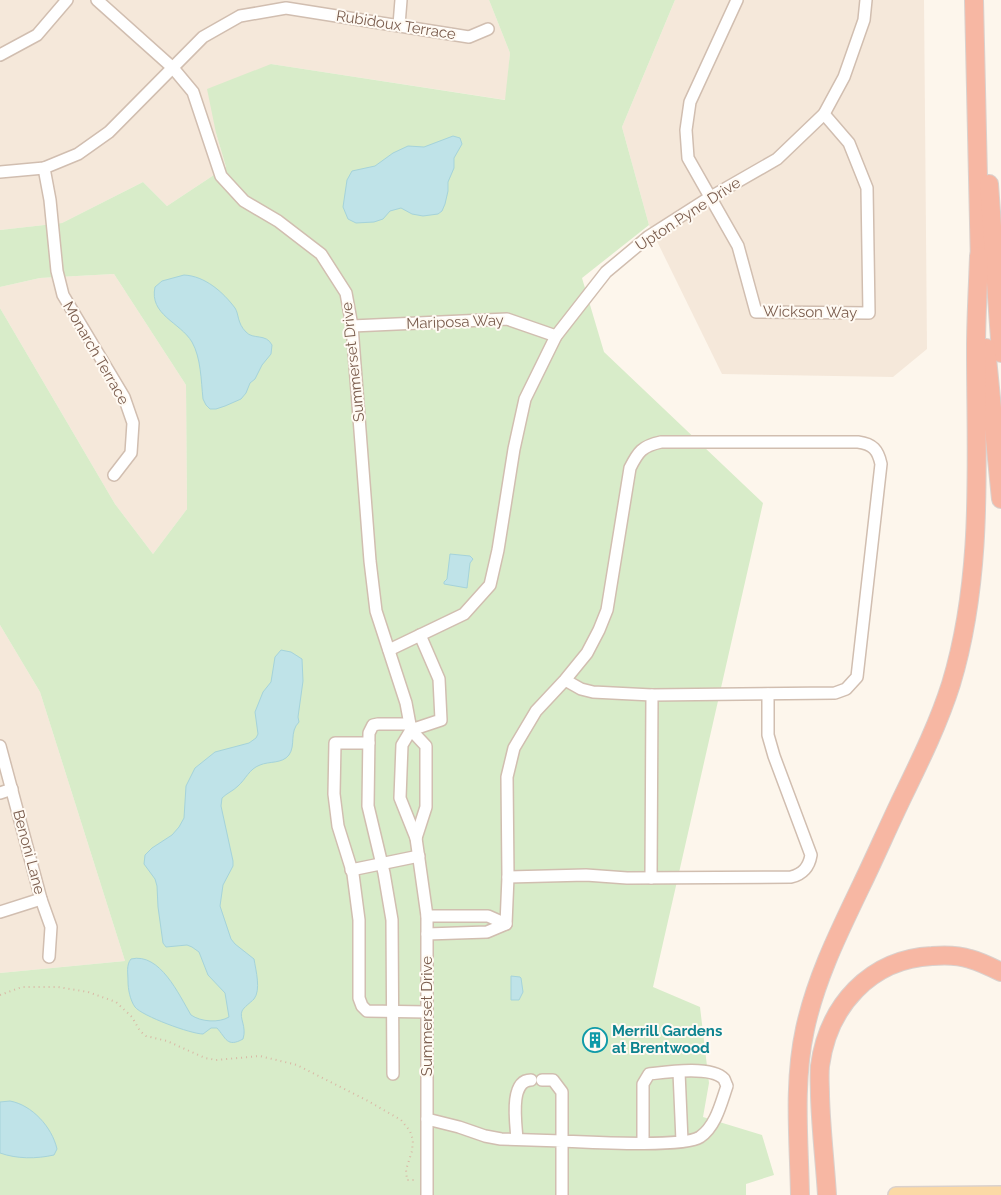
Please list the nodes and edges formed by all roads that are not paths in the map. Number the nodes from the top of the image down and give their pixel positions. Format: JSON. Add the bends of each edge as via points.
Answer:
{"nodes":[{"id":1,"x":68,"y":0,"type":"edge"},
{"id":2,"x":97,"y":0,"type":"edge"},
{"id":3,"x":401,"y":0,"type":"edge"},
{"id":4,"x":737,"y":0,"type":"edge"},
{"id":5,"x":866,"y":0,"type":"edge"},
{"id":6,"x":974,"y":0,"type":"edge"},
{"id":7,"x":986,"y":0,"type":"edge"},
{"id":8,"x":398,"y":25,"type":"junction"},
{"id":9,"x":488,"y":29,"type":"dead end"},
{"id":10,"x":0,"y":54,"type":"edge"},
{"id":11,"x":173,"y":68,"type":"junction"},
{"id":12,"x":824,"y":114,"type":"junction"},
{"id":13,"x":44,"y":168,"type":"junction"},
{"id":14,"x":0,"y":172,"type":"edge"},
{"id":15,"x":709,"y":198,"type":"junction"},
{"id":16,"x":979,"y":256,"type":"junction"},
{"id":17,"x":352,"y":326,"type":"junction"},
{"id":18,"x":556,"y":336,"type":"junction"},
{"id":19,"x":1001,"y":353,"type":"edge"},
{"id":20,"x":114,"y":475,"type":"dead end"},
{"id":21,"x":1001,"y":498,"type":"edge"},
{"id":22,"x":420,"y":635,"type":"junction"},
{"id":23,"x":389,"y":650,"type":"junction"},
{"id":24,"x":566,"y":680,"type":"junction"},
{"id":25,"x":768,"y":694,"type":"junction"},
{"id":26,"x":652,"y":695,"type":"junction"},
{"id":27,"x":410,"y":727,"type":"junction"},
{"id":28,"x":369,"y":743,"type":"junction"},
{"id":29,"x":0,"y":746,"type":"edge"},
{"id":30,"x":12,"y":789,"type":"junction"},
{"id":31,"x":0,"y":793,"type":"edge"},
{"id":32,"x":416,"y":838,"type":"junction"},
{"id":33,"x":419,"y":856,"type":"junction"},
{"id":34,"x":382,"y":864,"type":"junction"},
{"id":35,"x":351,"y":870,"type":"junction"},
{"id":36,"x":508,"y":877,"type":"junction"},
{"id":37,"x":651,"y":878,"type":"junction"},
{"id":38,"x":41,"y":899,"type":"junction"},
{"id":39,"x":0,"y":912,"type":"edge"},
{"id":40,"x":427,"y":916,"type":"junction"},
{"id":41,"x":474,"y":916,"type":"junction"},
{"id":42,"x":506,"y":924,"type":"junction"},
{"id":43,"x":474,"y":932,"type":"junction"},
{"id":44,"x":427,"y":934,"type":"junction"},
{"id":45,"x":49,"y":957,"type":"dead end"},
{"id":46,"x":1001,"y":972,"type":"edge"},
{"id":47,"x":393,"y":1012,"type":"junction"},
{"id":48,"x":427,"y":1012,"type":"junction"},
{"id":49,"x":679,"y":1072,"type":"junction"},
{"id":50,"x":393,"y":1074,"type":"dead end"},
{"id":51,"x":427,"y":1119,"type":"junction"},
{"id":52,"x":517,"y":1139,"type":"junction"},
{"id":53,"x":562,"y":1141,"type":"junction"},
{"id":54,"x":682,"y":1142,"type":"junction"},
{"id":55,"x":643,"y":1143,"type":"junction"},
{"id":56,"x":1001,"y":1194,"type":"edge"},
{"id":57,"x":427,"y":1195,"type":"edge"},
{"id":58,"x":562,"y":1195,"type":"edge"},
{"id":59,"x":800,"y":1195,"type":"edge"},
{"id":60,"x":828,"y":1195,"type":"edge"},
{"id":61,"x":896,"y":1195,"type":"edge"}],
"edges":[{"from":1,"to":10,"type":"street","via":[[37,35]]},
{"from":2,"to":11,"type":"street","name":"Summerset Drive"},
{"from":3,"to":8,"type":"street"},
{"from":4,"to":15,"type":"street","via":[[688,112],[688,158]]},
{"from":5,"to":12,"type":"street","name":"Upton Pyne Drive","via":[[864,20],[844,77]]},
{"from":6,"to":16,"type":"highway"},
{"from":7,"to":19,"type":"highway","via":[[988,174]]},
{"from":8,"to":9,"type":"street","name":"Rubidoux Terrace","via":[[469,37]]},
{"from":8,"to":11,"type":"street","name":"Rubidoux Terrace","via":[[286,8],[240,16],[203,37]]},
{"from":11,"to":13,"type":"street","name":"Rubidoux Terrace","via":[[109,132],[78,154]]},
{"from":11,"to":17,"type":"street","name":"Summerset Drive","via":[[193,92],[221,176],[244,201],[278,221],[322,254],[346,293]]},
{"from":12,"to":15,"type":"street","name":"Upton Pyne Drive","via":[[777,159]]},
{"from":12,"to":15,"type":"street","name":"Wickson Way","via":[[850,143],[867,188],[868,314],[756,312],[738,246]]},
{"from":13,"to":14,"type":"street","name":"Rubidoux Terrace"},
{"from":13,"to":20,"type":"street","name":"Monarch Terrace","via":[[63,295],[124,397],[133,423],[130,453]]},
{"from":15,"to":18,"type":"street","name":"Upton Pyne Drive","via":[[648,237],[606,272]]},
{"from":16,"to":21,"type":"highway"},
{"from":16,"to":59,"type":"highway","via":[[976,542],[961,643],[951,684],[922,758],[839,930],[812,1002],[798,1088]]},
{"from":17,"to":18,"type":"street","name":"Mariposa Way","via":[[507,318]]},
{"from":17,"to":23,"type":"street","name":"Summerset Drive","via":[[372,581],[376,611]]},
{"from":18,"to":22,"type":"street","name":"Upton Pyne Drive","via":[[524,399],[490,585],[464,614]]},
{"from":22,"to":23,"type":"street","name":"Upton Pyne Drive"},
{"from":22,"to":27,"type":"street","via":[[439,679],[441,720]]},
{"from":23,"to":27,"type":"street","name":"Summerset Drive","via":[[406,702]]},
{"from":24,"to":25,"type":"street","via":[[587,653],[608,610],[630,468],[642,449],[661,442],[867,443],[879,453],[881,464],[857,677],[846,689],[835,693]]},
{"from":24,"to":26,"type":"street","via":[[593,692]]},
{"from":24,"to":36,"type":"street","via":[[536,711],[514,748],[507,777]]},
{"from":25,"to":26,"type":"street"},
{"from":25,"to":37,"type":"street","via":[[768,735],[811,855],[810,863],[798,875],[791,877]]},
{"from":26,"to":37,"type":"street"},
{"from":27,"to":28,"type":"street","via":[[373,725]]},
{"from":27,"to":32,"type":"street","name":"Summerset Drive","via":[[402,745],[400,798]]},
{"from":27,"to":32,"type":"street","name":"Summerset Drive","via":[[426,746],[426,807]]},
{"from":28,"to":34,"type":"street","via":[[368,806]]},
{"from":28,"to":35,"type":"street","via":[[335,743],[334,794],[338,826]]},
{"from":29,"to":30,"type":"street","name":"Benoni Lane"},
{"from":30,"to":31,"type":"street"},
{"from":30,"to":38,"type":"street","name":"Benoni Lane"},
{"from":32,"to":33,"type":"street","name":"Summerset Drive"},
{"from":33,"to":34,"type":"street"},
{"from":33,"to":40,"type":"street","name":"Summerset Drive"},
{"from":34,"to":35,"type":"street"},
{"from":34,"to":47,"type":"street","via":[[392,920]]},
{"from":35,"to":47,"type":"street","via":[[359,920],[359,998],[367,1011]]},
{"from":36,"to":37,"type":"street","via":[[586,875]]},
{"from":36,"to":42,"type":"street"},
{"from":38,"to":39,"type":"street"},
{"from":38,"to":45,"type":"street","name":"Benoni Lane","via":[[51,927]]},
{"from":40,"to":41,"type":"street"},
{"from":40,"to":44,"type":"street","name":"Summerset Drive"},
{"from":41,"to":42,"type":"street","via":[[488,916]]},
{"from":41,"to":43,"type":"street"},
{"from":42,"to":43,"type":"street","via":[[487,932]]},
{"from":43,"to":44,"type":"street"},
{"from":44,"to":48,"type":"street","name":"Summerset Drive"},
{"from":46,"to":60,"type":"highway","via":[[969,958],[923,956],[886,967],[858,986],[846,1000],[828,1031],[820,1068],[821,1137]]},
{"from":47,"to":48,"type":"street"},
{"from":47,"to":50,"type":"street"},
{"from":48,"to":51,"type":"street","name":"Summerset Drive"},
{"from":49,"to":54,"type":"street"},
{"from":49,"to":54,"type":"street","via":[[711,1072],[724,1079],[727,1086],[710,1126],[699,1138]]},
{"from":49,"to":55,"type":"street","via":[[649,1074],[643,1084]]},
{"from":51,"to":52,"type":"street","via":[[485,1136]]},
{"from":51,"to":57,"type":"street","name":"Summerset Drive"},
{"from":52,"to":53,"type":"street"},
{"from":52,"to":53,"type":"street","via":[[515,1102],[519,1085],[526,1080],[553,1080],[562,1092]]},
{"from":53,"to":55,"type":"street"},
{"from":53,"to":58,"type":"street"},
{"from":54,"to":55,"type":"street"},
{"from":56,"to":61,"type":"main road"}]}
